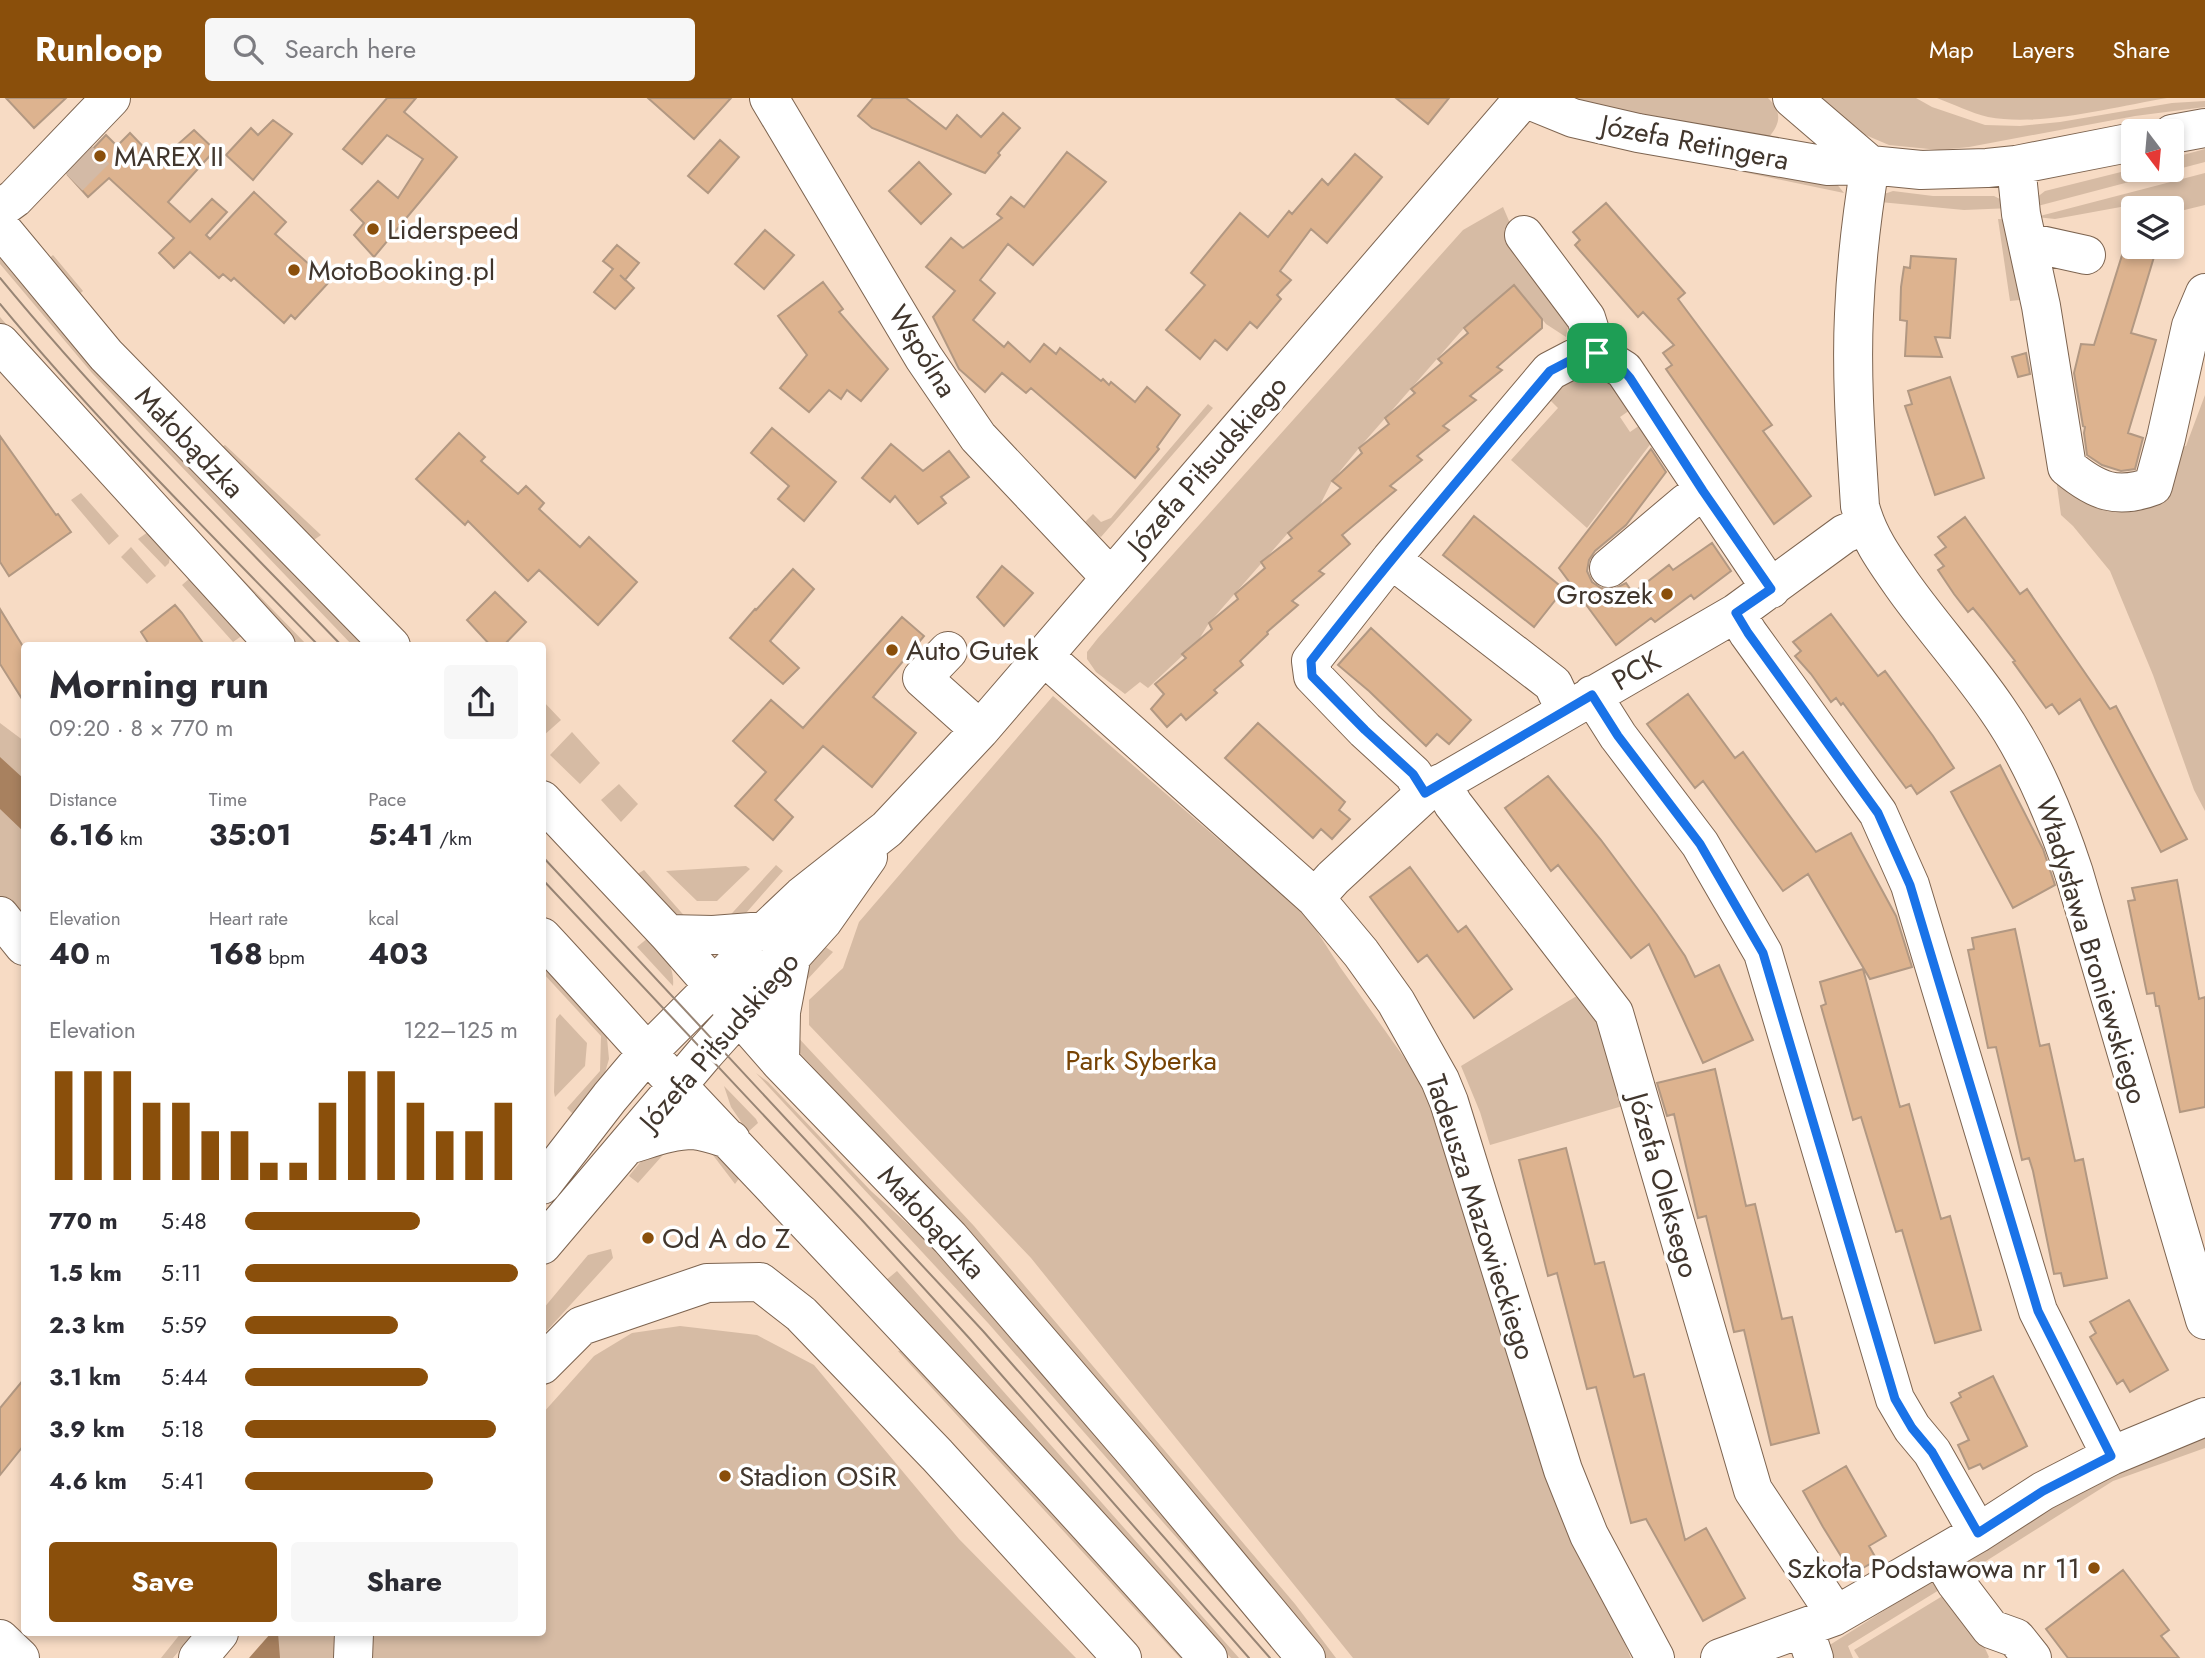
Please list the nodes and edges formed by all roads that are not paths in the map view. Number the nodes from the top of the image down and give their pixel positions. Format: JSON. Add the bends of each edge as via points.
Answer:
{"nodes":[{"id":1,"x":90,"y":98,"type":"edge"},
{"id":2,"x":111,"y":98,"type":"edge"},
{"id":3,"x":769,"y":98,"type":"edge"},
{"id":4,"x":1524,"y":98,"type":"edge"},
{"id":5,"x":1792,"y":98,"type":"edge"},
{"id":6,"x":2205,"y":128,"type":"edge"},
{"id":7,"x":2184,"y":132,"type":"edge"},
{"id":8,"x":108,"y":137,"type":"tunnel mouth"},
{"id":9,"x":2121,"y":144,"type":"edge"},
{"id":10,"x":1870,"y":165,"type":"junction"},
{"id":11,"x":2016,"y":165,"type":"junction"},
{"id":12,"x":69,"y":177,"type":"tunnel mouth"},
{"id":13,"x":0,"y":191,"type":"edge"},
{"id":14,"x":2,"y":224,"type":"edge"},
{"id":15,"x":1524,"y":235,"type":"dead end"},
{"id":16,"x":2027,"y":242,"type":"junction"},
{"id":17,"x":2086,"y":255,"type":"dead end"},
{"id":18,"x":2205,"y":293,"type":"edge"},
{"id":19,"x":0,"y":343,"type":"edge"},
{"id":20,"x":1597,"y":353,"type":"junction"},
{"id":21,"x":1703,"y":491,"type":"junction"},
{"id":22,"x":1865,"y":525,"type":"junction"},
{"id":23,"x":1391,"y":559,"type":"junction"},
{"id":24,"x":1609,"y":568,"type":"dead end"},
{"id":25,"x":1111,"y":578,"type":"junction"},
{"id":26,"x":1771,"y":589,"type":"junction"},
{"id":27,"x":1736,"y":613,"type":"junction"},
{"id":28,"x":272,"y":642,"type":"edge"},
{"id":29,"x":387,"y":642,"type":"edge"},
{"id":30,"x":948,"y":651,"type":"dead end"},
{"id":31,"x":1044,"y":656,"type":"junction"},
{"id":32,"x":1579,"y":703,"type":"junction"},
{"id":33,"x":980,"y":730,"type":"junction"},
{"id":34,"x":1433,"y":788,"type":"junction"},
{"id":35,"x":546,"y":804,"type":"edge"},
{"id":36,"x":887,"y":829,"type":"junction"},
{"id":37,"x":1315,"y":898,"type":"junction"},
{"id":38,"x":0,"y":916,"type":"edge"},
{"id":39,"x":765,"y":931,"type":"junction"},
{"id":40,"x":668,"y":934,"type":"junction"},
{"id":41,"x":546,"y":941,"type":"edge"},
{"id":42,"x":21,"y":942,"type":"edge"},
{"id":43,"x":791,"y":958,"type":"junction"},
{"id":44,"x":714,"y":986,"type":"junction"},
{"id":45,"x":600,"y":999,"type":"junction"},
{"id":46,"x":739,"y":1016,"type":"junction"},
{"id":47,"x":648,"y":1052,"type":"junction"},
{"id":48,"x":780,"y":1062,"type":"junction"},
{"id":49,"x":678,"y":1086,"type":"junction"},
{"id":50,"x":610,"y":1097,"type":"junction"},
{"id":51,"x":731,"y":1140,"type":"junction"},
{"id":52,"x":628,"y":1145,"type":"junction"},
{"id":53,"x":546,"y":1180,"type":"edge"},
{"id":54,"x":546,"y":1240,"type":"edge"},
{"id":55,"x":2205,"y":1320,"type":"edge"},
{"id":56,"x":546,"y":1361,"type":"edge"},
{"id":57,"x":2205,"y":1418,"type":"edge"},
{"id":58,"x":2111,"y":1456,"type":"junction"},
{"id":59,"x":1978,"y":1533,"type":"junction"},
{"id":60,"x":1940,"y":1556,"type":"junction"},
{"id":61,"x":1817,"y":1634,"type":"edge"},
{"id":62,"x":216,"y":1636,"type":"edge"},
{"id":63,"x":354,"y":1636,"type":"edge"},
{"id":64,"x":0,"y":1639,"type":"edge"},
{"id":65,"x":20,"y":1658,"type":"edge"},
{"id":66,"x":198,"y":1658,"type":"edge"},
{"id":67,"x":353,"y":1658,"type":"edge"},
{"id":68,"x":1122,"y":1658,"type":"edge"},
{"id":69,"x":1208,"y":1658,"type":"edge"},
{"id":70,"x":1306,"y":1658,"type":"edge"},
{"id":71,"x":1655,"y":1658,"type":"edge"},
{"id":72,"x":1720,"y":1658,"type":"edge"},
{"id":73,"x":2032,"y":1658,"type":"edge"}],
"edges":[{"from":1,"to":13,"type":"street"},
{"from":2,"to":8,"type":"street","via":[[130,115]]},
{"from":2,"to":14,"type":"street","via":[[15,198]]},
{"from":3,"to":25,"type":"street","name":"Wspólna","via":[[925,358],[978,437]]},
{"from":4,"to":10,"type":"street","name":"Józefa Retingera","via":[[1573,118],[1638,133],[1828,166]]},
{"from":4,"to":25,"type":"street","name":"Józefa Piłsudskiego"},
{"from":5,"to":10,"type":"street","name":"Józefa Retingera"},
{"from":6,"to":7,"type":"street"},
{"from":9,"to":11,"type":"street","name":"Józefa Retingera"},
{"from":10,"to":11,"type":"street","name":"Józefa Retingera","via":[[1921,170]]},
{"from":10,"to":22,"type":"street","name":"Władysława Broniewskiego","via":[[1854,316],[1855,418]]},
{"from":11,"to":16,"type":"street"},
{"from":12,"to":14,"type":"street","via":[[30,217]]},
{"from":14,"to":29,"type":"street","name":"Małobądzka","via":[[106,355]]},
{"from":15,"to":20,"type":"street","via":[[1586,318]]},
{"from":16,"to":17,"type":"street"},
{"from":16,"to":18,"type":"street","via":[[2067,467],[2088,485],[2134,493],[2153,486],[2191,327]]},
{"from":19,"to":28,"type":"street"},
{"from":20,"to":21,"type":"street","via":[[1623,370]]},
{"from":20,"to":23,"type":"street","name":"Józefa Oleksego","via":[[1550,371]]},
{"from":21,"to":24,"type":"street"},
{"from":21,"to":26,"type":"street"},
{"from":22,"to":26,"type":"street","name":"PCK","via":[[1844,534]]},
{"from":22,"to":55,"type":"street","name":"Władysława Broniewskiego","via":[[1880,554],[1997,709],[2055,815]]},
{"from":23,"to":32,"type":"street"},
{"from":23,"to":34,"type":"street","name":"Józefa Oleksego","via":[[1311,661],[1312,676],[1365,730]]},
{"from":25,"to":31,"type":"street","name":"Józefa Piłsudskiego"},
{"from":26,"to":27,"type":"street","name":"PCK"},
{"from":27,"to":32,"type":"street","name":"PCK"},
{"from":27,"to":58,"type":"street","via":[[1878,813],[1910,885],[2038,1311]]},
{"from":30,"to":33,"type":"street","via":[[922,678]]},
{"from":31,"to":33,"type":"street","name":"Józefa Piłsudskiego"},
{"from":31,"to":37,"type":"street","name":"Tadeusza Mazowieckiego"},
{"from":32,"to":34,"type":"street","name":"PCK"},
{"from":32,"to":59,"type":"street","via":[[1618,736],[1700,844],[1763,953],[1895,1399],[1932,1452]]},
{"from":33,"to":36,"type":"street","name":"Józefa Piłsudskiego"},
{"from":34,"to":37,"type":"street","name":"PCK"},
{"from":34,"to":61,"type":"street","name":"Józefa Oleksego","via":[[1453,804],[1614,1013],[1754,1490],[1826,1600]]},
{"from":35,"to":40,"type":"street","name":"Małobądzka"},
{"from":36,"to":39,"type":"street","name":"Józefa Piłsudskiego"},
{"from":36,"to":43,"type":"street","name":"Józefa Piłsudskiego","via":[[847,890]]},
{"from":37,"to":71,"type":"street","name":"Tadeusza Mazowieckiego","via":[[1396,1002],[1440,1080],[1563,1470],[1589,1535]]},
{"from":38,"to":42,"type":"street"},
{"from":39,"to":40,"type":"street"},
{"from":39,"to":44,"type":"street","name":"Józefa Piłsudskiego"},
{"from":40,"to":44,"type":"street","name":"Małobądzka"},
{"from":41,"to":45,"type":"street"},
{"from":43,"to":46,"type":"street","name":"Józefa Piłsudskiego"},
{"from":43,"to":48,"type":"street","via":[[780,1013]]},
{"from":44,"to":46,"type":"street","name":"Małobądzka"},
{"from":44,"to":47,"type":"street","name":"Józefa Piłsudskiego"},
{"from":45,"to":47,"type":"street"},
{"from":45,"to":50,"type":"street","via":[[615,1049]]},
{"from":46,"to":48,"type":"street","name":"Małobądzka"},
{"from":46,"to":49,"type":"street","name":"Józefa Piłsudskiego"},
{"from":47,"to":49,"type":"street"},
{"from":47,"to":50,"type":"street","name":"Józefa Piłsudskiego"},
{"from":48,"to":70,"type":"street","name":"Małobądzka","via":[[950,1238]]},
{"from":49,"to":51,"type":"street"},
{"from":49,"to":52,"type":"street","name":"Józefa Piłsudskiego"},
{"from":50,"to":53,"type":"street","name":"Józefa Piłsudskiego"},
{"from":51,"to":52,"type":"street","via":[[692,1130]]},
{"from":51,"to":69,"type":"street"},
{"from":52,"to":54,"type":"street","name":"Józefa Piłsudskiego"},
{"from":56,"to":68,"type":"street","via":[[581,1326],[707,1283],[760,1282],[801,1314],[937,1455]]},
{"from":57,"to":58,"type":"street"},
{"from":58,"to":59,"type":"street","via":[[2043,1491]]},
{"from":59,"to":60,"type":"street"},
{"from":60,"to":61,"type":"street"},
{"from":60,"to":73,"type":"street","via":[[1991,1629],[2017,1638]]},
{"from":61,"to":72,"type":"street"},
{"from":62,"to":66,"type":"street"},
{"from":63,"to":67,"type":"street"},
{"from":64,"to":65,"type":"street"}]}
